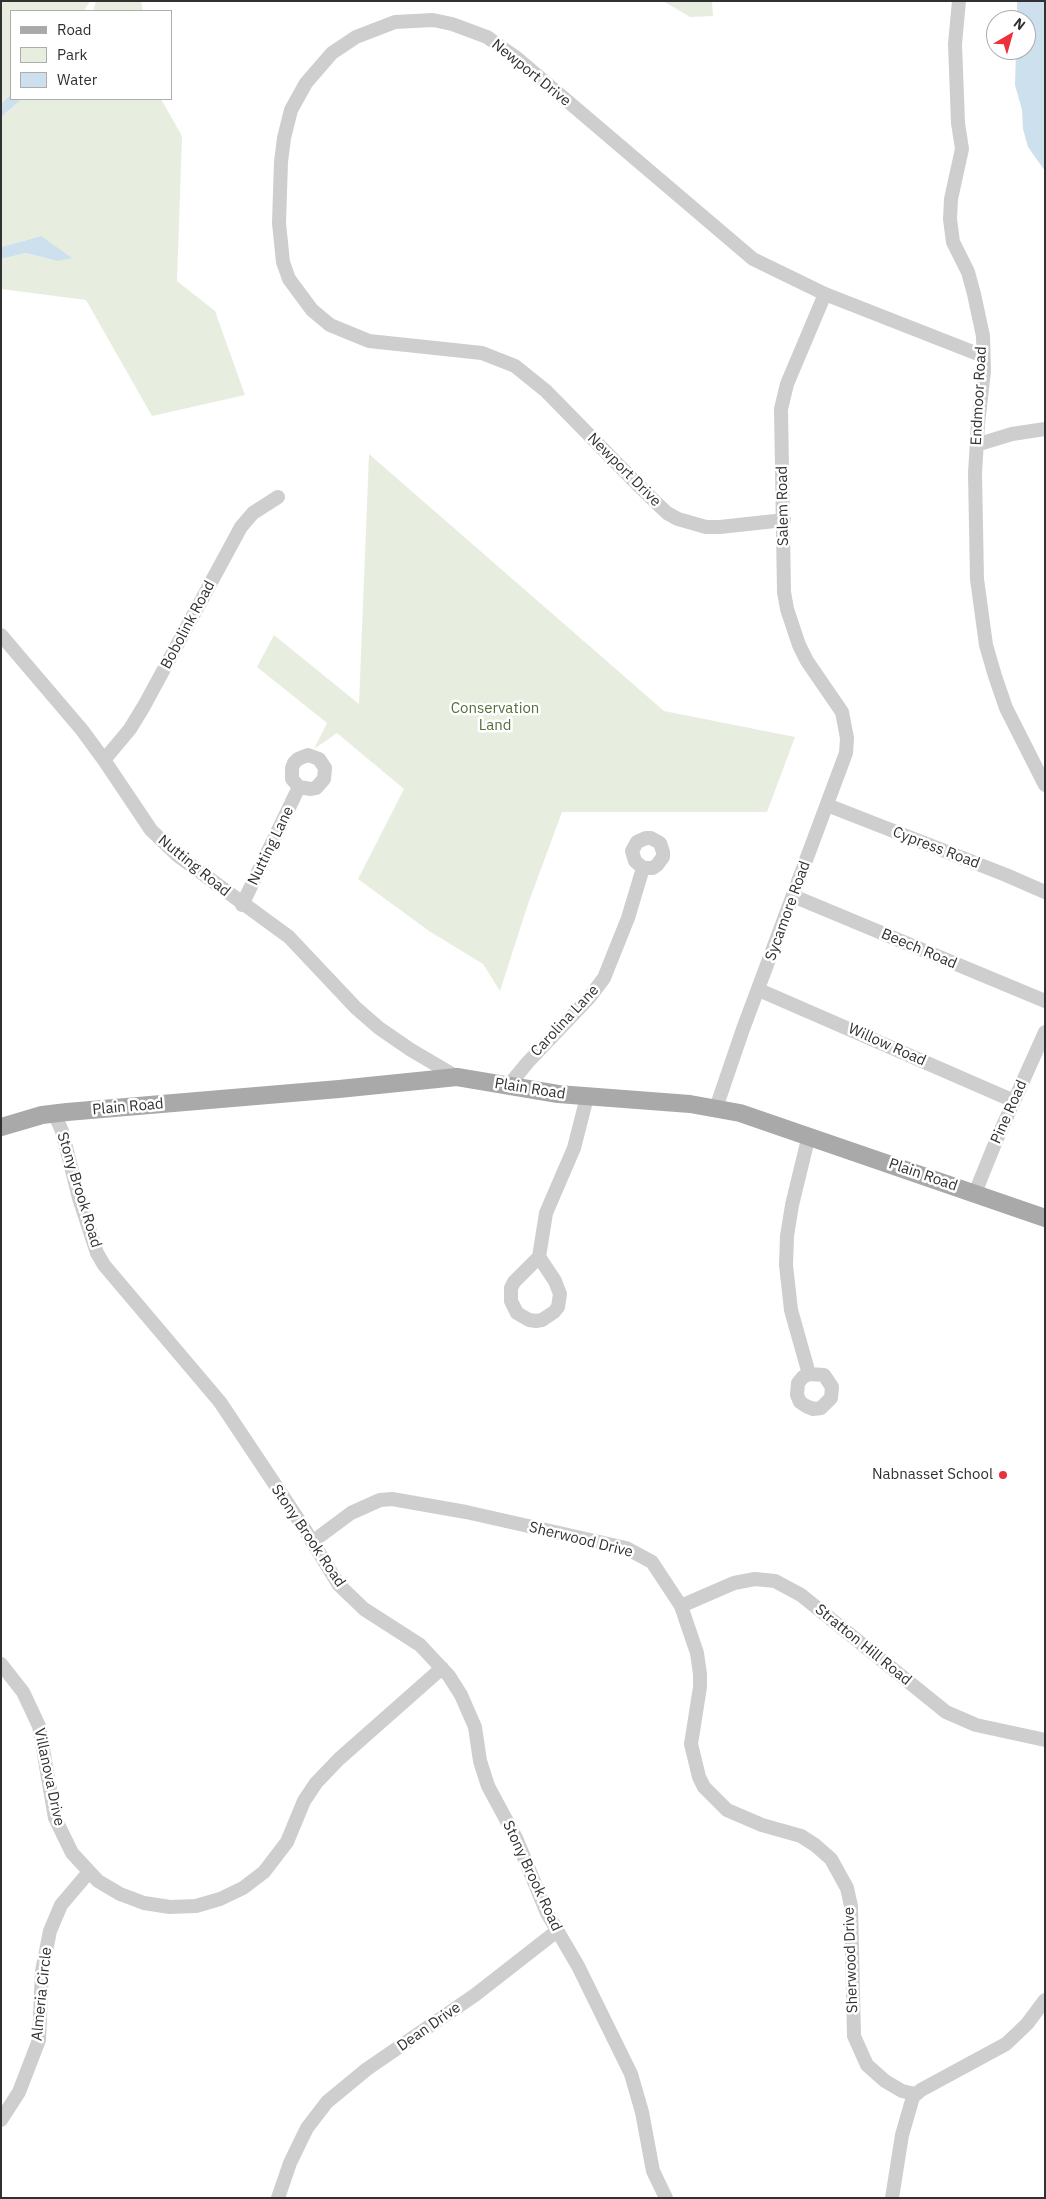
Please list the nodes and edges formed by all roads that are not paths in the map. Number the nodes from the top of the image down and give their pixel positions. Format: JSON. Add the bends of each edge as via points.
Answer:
{"nodes":[{"id":1,"x":959,"y":1,"type":"edge"},
{"id":2,"x":825,"y":294,"type":"junction"},
{"id":3,"x":984,"y":356,"type":"junction"},
{"id":4,"x":1045,"y":429,"type":"edge"},
{"id":5,"x":976,"y":445,"type":"junction"},
{"id":6,"x":278,"y":497,"type":"dead end"},
{"id":7,"x":784,"y":520,"type":"junction"},
{"id":8,"x":1,"y":635,"type":"edge"},
{"id":9,"x":842,"y":712,"type":"joint"},
{"id":10,"x":104,"y":760,"type":"junction"},
{"id":11,"x":1045,"y":785,"type":"edge"},
{"id":12,"x":300,"y":787,"type":"dead end"},
{"id":13,"x":827,"y":804,"type":"junction"},
{"id":14,"x":643,"y":868,"type":"dead end"},
{"id":15,"x":1045,"y":892,"type":"edge"},
{"id":16,"x":793,"y":896,"type":"junction"},
{"id":17,"x":242,"y":905,"type":"junction"},
{"id":18,"x":759,"y":990,"type":"junction"},
{"id":19,"x":1045,"y":1001,"type":"edge"},
{"id":20,"x":1045,"y":1032,"type":"edge"},
{"id":21,"x":426,"y":1058,"type":"junction"},
{"id":22,"x":458,"y":1077,"type":"junction"},
{"id":23,"x":426,"y":1079,"type":"junction"},
{"id":24,"x":509,"y":1085,"type":"junction"},
{"id":25,"x":587,"y":1097,"type":"junction"},
{"id":26,"x":1014,"y":1101,"type":"junction"},
{"id":27,"x":716,"y":1108,"type":"junction"},
{"id":28,"x":54,"y":1114,"type":"junction"},
{"id":29,"x":1,"y":1127,"type":"edge"},
{"id":30,"x":809,"y":1136,"type":"junction"},
{"id":31,"x":975,"y":1193,"type":"junction"},
{"id":32,"x":1045,"y":1218,"type":"edge"},
{"id":33,"x":539,"y":1257,"type":"junction"},
{"id":34,"x":809,"y":1374,"type":"dead end"},
{"id":35,"x":312,"y":1542,"type":"junction"},
{"id":36,"x":681,"y":1606,"type":"junction"},
{"id":37,"x":1,"y":1664,"type":"edge"},
{"id":38,"x":442,"y":1668,"type":"junction"},
{"id":39,"x":1045,"y":1740,"type":"edge"},
{"id":40,"x":89,"y":1872,"type":"junction"},
{"id":41,"x":557,"y":1931,"type":"junction"},
{"id":42,"x":1045,"y":2000,"type":"edge"},
{"id":43,"x":916,"y":2094,"type":"junction"},
{"id":44,"x":1,"y":2120,"type":"edge"},
{"id":45,"x":278,"y":2198,"type":"edge"},
{"id":46,"x":666,"y":2198,"type":"edge"},
{"id":47,"x":892,"y":2198,"type":"edge"}],
"edges":[{"from":1,"to":3,"type":"street","name":"Endmoor Road","via":[[955,44],[962,149],[951,199],[950,220],[954,242],[968,272],[978,308]]},
{"from":2,"to":3,"type":"street","name":"Newport Drive"},
{"from":2,"to":7,"type":"street","name":"Salem Road","via":[[787,384],[782,409]]},
{"from":2,"to":7,"type":"street","name":"Newport Drive","via":[[772,270],[736,247],[518,59],[470,29],[433,20],[413,20],[395,22],[356,37],[332,53],[316,70],[299,94],[287,123],[279,192],[283,262],[299,294],[330,325],[369,341],[482,353],[514,366],[546,391],[642,490],[678,520],[720,527]]},
{"from":3,"to":5,"type":"street","name":"Endmoor Road"},
{"from":4,"to":5,"type":"street","via":[[1012,434]]},
{"from":5,"to":11,"type":"street","name":"Endmoor Road","via":[[975,545],[986,645],[1006,708]]},
{"from":6,"to":10,"type":"street","name":"Bobolink Road","via":[[253,513],[241,527],[144,706]]},
{"from":7,"to":9,"type":"street","name":"Salem Road","via":[[784,592],[792,629],[807,661]]},
{"from":8,"to":10,"type":"street","name":"Nutting Road"},
{"from":9,"to":13,"type":"street","name":"Sycamore Road","via":[[846,753]]},
{"from":10,"to":17,"type":"street","name":"Nutting Road","via":[[151,830]]},
{"from":12,"to":17,"type":"street","name":"Nutting Lane"},
{"from":13,"to":15,"type":"street","name":"Cypress Road"},
{"from":13,"to":16,"type":"street","name":"Sycamore Road"},
{"from":14,"to":24,"type":"street","name":"Carolina Lane","via":[[604,978]]},
{"from":16,"to":18,"type":"street","name":"Sycamore Road"},
{"from":16,"to":19,"type":"street","name":"Beech Road"},
{"from":17,"to":21,"type":"street","name":"Nutting Road","via":[[289,937],[379,1028]]},
{"from":18,"to":26,"type":"street","name":"Willow Road"},
{"from":18,"to":27,"type":"street","name":"Sycamore Road"},
{"from":20,"to":26,"type":"street","name":"Pine Road"},
{"from":21,"to":22,"type":"street","name":"Nutting Road"},
{"from":21,"to":23,"type":"street"},
{"from":22,"to":23,"type":"main road","name":"Plain Road"},
{"from":22,"to":24,"type":"main road","name":"Plain Road"},
{"from":23,"to":28,"type":"main road","name":"Plain Road"},
{"from":24,"to":25,"type":"main road","name":"Plain Road"},
{"from":25,"to":27,"type":"main road","name":"Plain Road"},
{"from":25,"to":33,"type":"street","via":[[574,1148],[546,1214]]},
{"from":26,"to":31,"type":"street","name":"Pine Road"},
{"from":27,"to":30,"type":"main road","name":"Plain Road"},
{"from":28,"to":29,"type":"main road","name":"Plain Road"},
{"from":28,"to":35,"type":"street","name":"Stony Brook Road","via":[[97,1253],[116,1280],[220,1402]]},
{"from":30,"to":31,"type":"main road","name":"Plain Road"},
{"from":30,"to":34,"type":"street","via":[[790,1213],[786,1265],[791,1310]]},
{"from":31,"to":32,"type":"main road","name":"Plain Road"},
{"from":33,"to":33,"type":"street","via":[[560,1294],[554,1312],[536,1321],[517,1313],[510,1294],[514,1282]]},
{"from":35,"to":36,"type":"street","name":"Sherwood Drive","via":[[365,1506],[380,1500],[409,1501],[626,1548],[652,1562]]},
{"from":35,"to":38,"type":"street","name":"Stony Brook Road","via":[[347,1594],[364,1609],[420,1645]]},
{"from":36,"to":39,"type":"street","name":"Stratton Hill Road","via":[[744,1580],[780,1582],[802,1595],[946,1712],[976,1725]]},
{"from":36,"to":43,"type":"street","name":"Sherwood Drive","via":[[697,1653],[700,1674],[690,1744],[699,1777],[704,1787],[727,1810],[800,1836],[831,1859],[847,1888],[851,1906],[854,2036],[867,2065],[902,2091]]},
{"from":37,"to":40,"type":"street","name":"Villanova Drive","via":[[32,1708],[43,1744],[55,1818],[72,1853]]},
{"from":38,"to":40,"type":"street","name":"Villanova Drive","via":[[323,1775],[304,1801],[280,1853],[244,1888],[208,1903],[183,1907],[157,1906],[120,1894]]},
{"from":38,"to":41,"type":"street","name":"Stony Brook Road","via":[[466,1704],[475,1727],[488,1786],[516,1838]]},
{"from":40,"to":44,"type":"street","name":"Almeria Circle","via":[[61,1905],[50,1931],[42,1971],[39,2040],[19,2092]]},
{"from":41,"to":45,"type":"street","name":"Dean Drive","via":[[475,1995],[367,2069],[327,2102],[306,2128]]},
{"from":41,"to":46,"type":"street","name":"Stony Brook Road","via":[[632,2074],[653,2171]]},
{"from":42,"to":43,"type":"street","via":[[1006,2044]]},
{"from":43,"to":47,"type":"street","via":[[910,2102],[902,2135]]}]}
